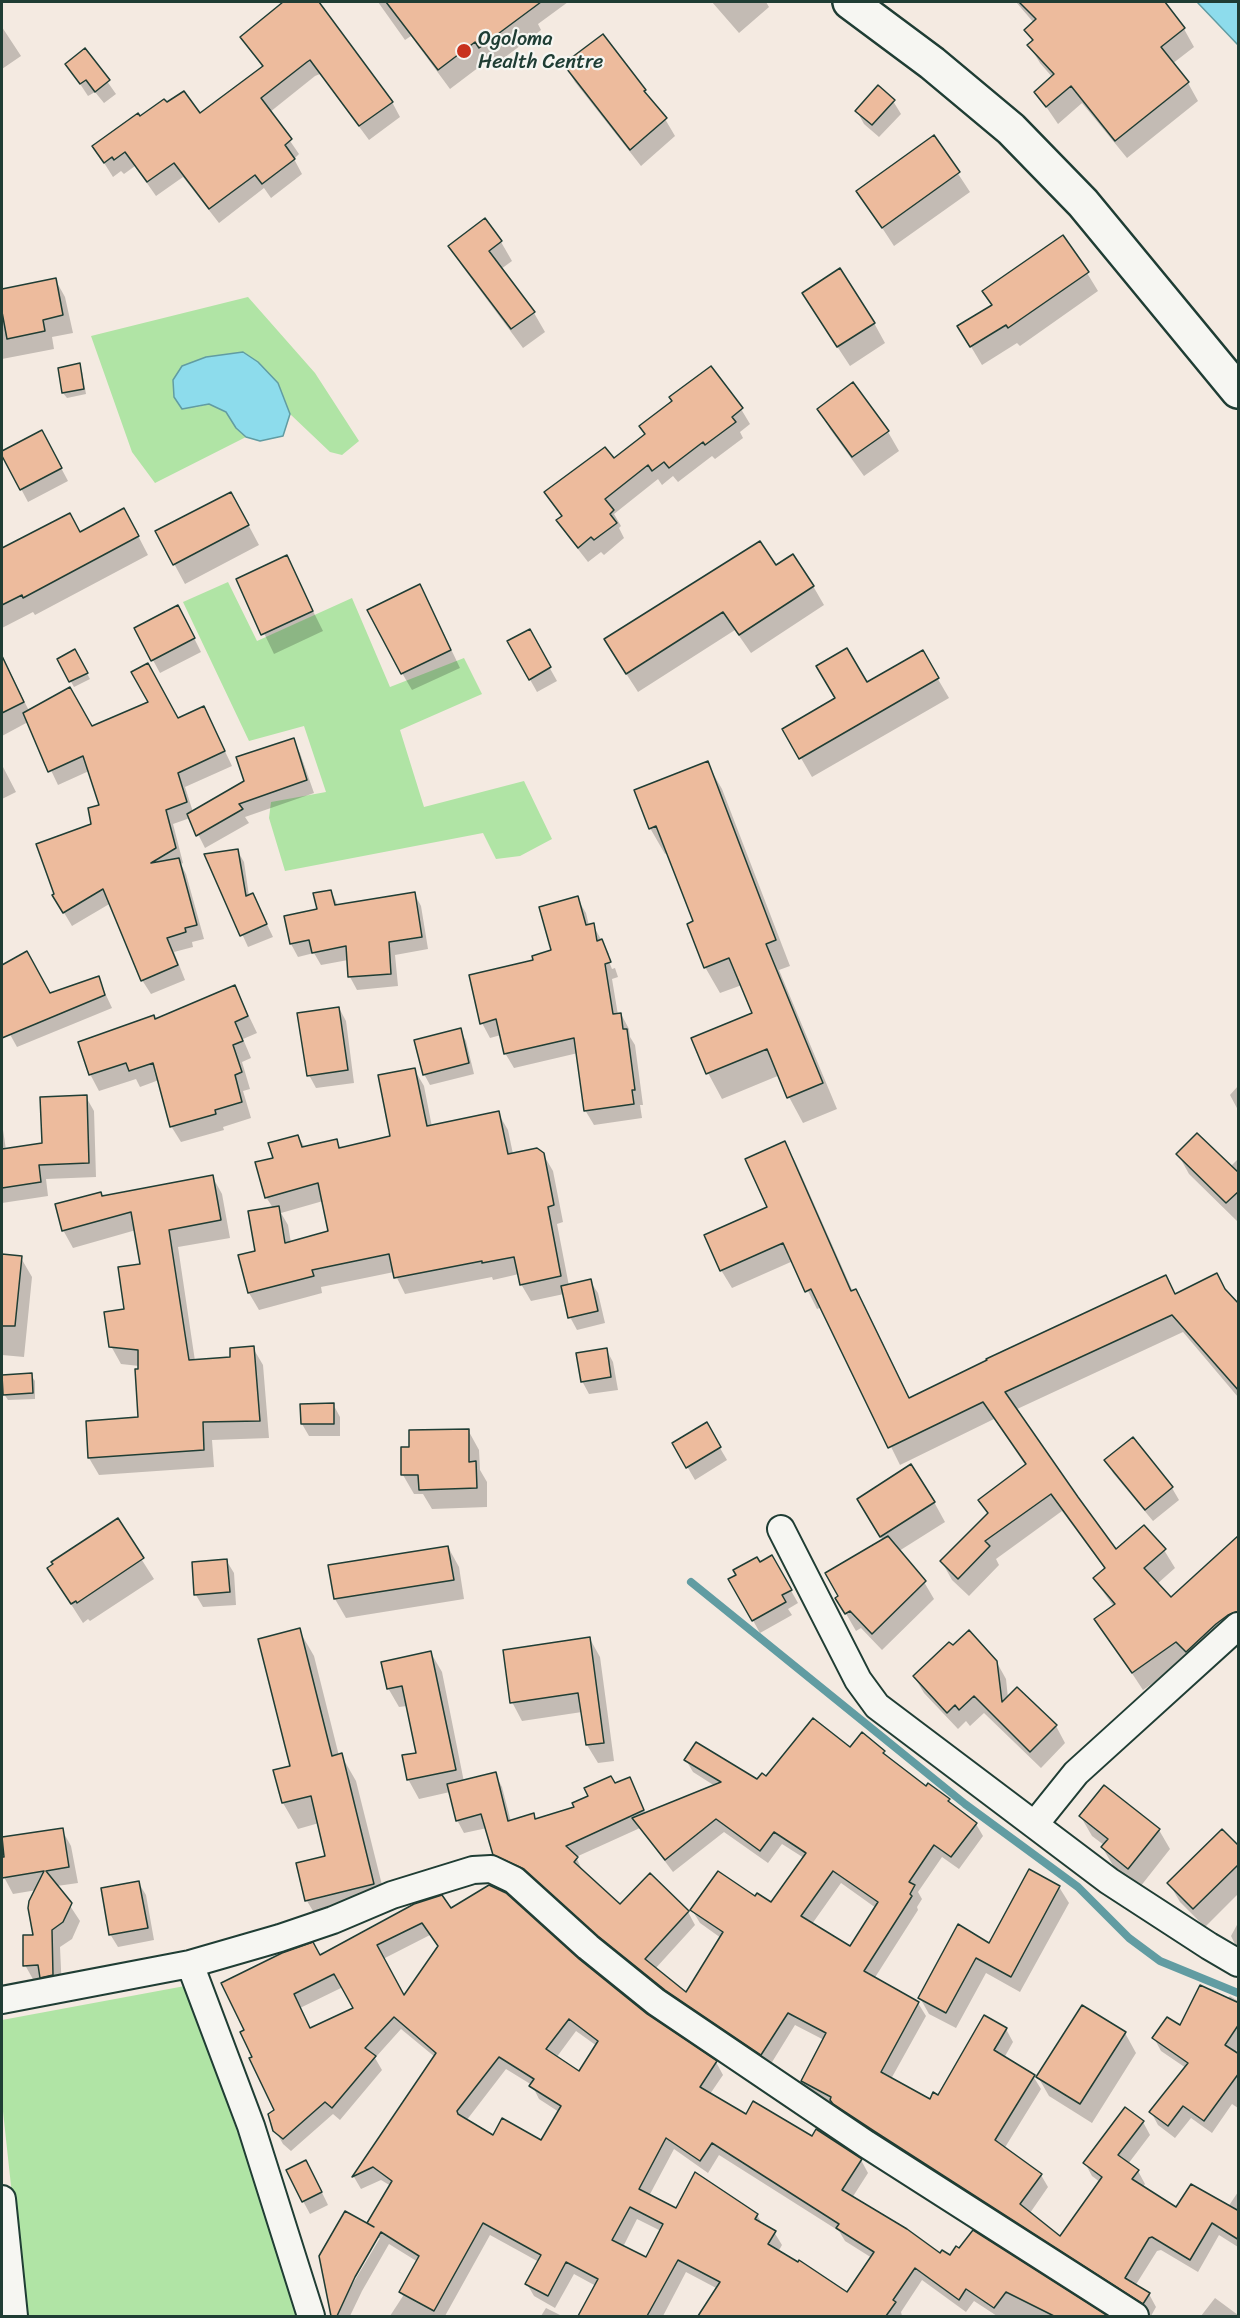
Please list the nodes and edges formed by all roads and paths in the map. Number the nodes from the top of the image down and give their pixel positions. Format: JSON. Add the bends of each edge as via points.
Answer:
{"nodes":[{"id":1,"x":850,"y":2,"type":"edge"},
{"id":2,"x":1239,"y":391,"type":"edge"},
{"id":3,"x":781,"y":1529,"type":"dead end"},
{"id":4,"x":1239,"y":1626,"type":"edge"},
{"id":5,"x":1035,"y":1824,"type":"junction"},
{"id":6,"x":1239,"y":1963,"type":"edge"},
{"id":7,"x":190,"y":1964,"type":"junction"},
{"id":8,"x":2,"y":2000,"type":"edge"},
{"id":9,"x":2,"y":2199,"type":"edge"},
{"id":10,"x":14,"y":2316,"type":"edge"},
{"id":11,"x":311,"y":2316,"type":"edge"},
{"id":12,"x":1136,"y":2316,"type":"edge"}],
"edges":[{"from":1,"to":2,"type":"street","via":[[1011,129],[1083,203]]},
{"from":3,"to":5,"type":"street","via":[[858,1680],[877,1706]]},
{"from":4,"to":5,"type":"street","via":[[1076,1773]]},
{"from":5,"to":6,"type":"street","via":[[1109,1881]]},
{"from":7,"to":8,"type":"street"},
{"from":7,"to":11,"type":"street","via":[[251,2126]]},
{"from":7,"to":12,"type":"street","via":[[280,1938],[392,1895],[473,1870],[502,1873],[656,2002],[866,2144]]},
{"from":9,"to":10,"type":"street"}]}
